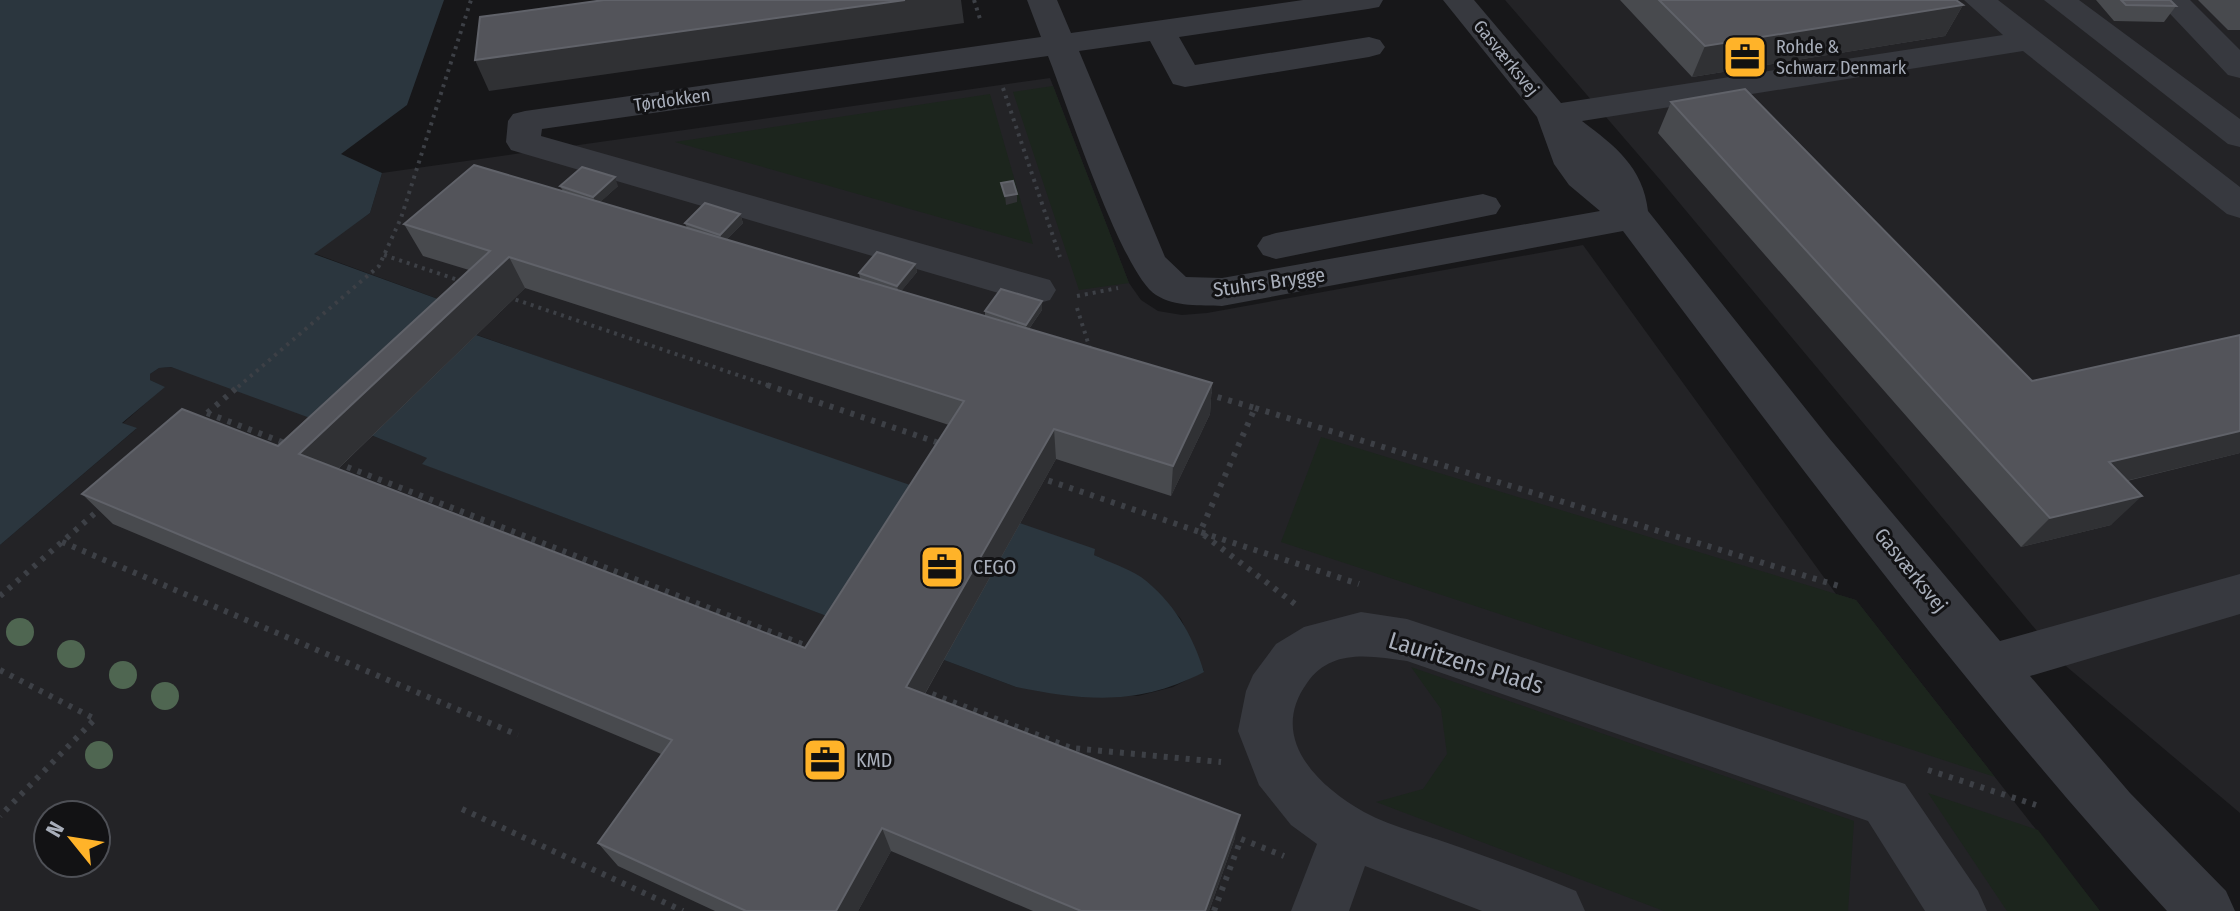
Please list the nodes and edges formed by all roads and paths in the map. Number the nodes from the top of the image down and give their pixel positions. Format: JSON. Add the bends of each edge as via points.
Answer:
{"nodes":[{"id":1,"x":471,"y":0,"type":"edge"},
{"id":2,"x":974,"y":0,"type":"edge"},
{"id":3,"x":1042,"y":0,"type":"edge"},
{"id":4,"x":1368,"y":0,"type":"edge"},
{"id":5,"x":1458,"y":0,"type":"edge"},
{"id":6,"x":1979,"y":0,"type":"edge"},
{"id":7,"x":2059,"y":0,"type":"edge"},
{"id":8,"x":2172,"y":0,"type":"edge"},
{"id":9,"x":1266,"y":7,"type":"edge"},
{"id":10,"x":1168,"y":19,"type":"edge"},
{"id":11,"x":2030,"y":40,"type":"junction"},
{"id":12,"x":2227,"y":43,"type":"edge"},
{"id":13,"x":1061,"y":44,"type":"junction"},
{"id":14,"x":1369,"y":47,"type":"dead end"},
{"id":15,"x":992,"y":54,"type":"junction"},
{"id":16,"x":2240,"y":68,"type":"edge"},
{"id":17,"x":1553,"y":115,"type":"junction"},
{"id":18,"x":2240,"y":136,"type":"edge"},
{"id":19,"x":1483,"y":206,"type":"dead end"},
{"id":20,"x":2240,"y":206,"type":"edge"},
{"id":21,"x":1632,"y":217,"type":"junction"},
{"id":22,"x":1276,"y":246,"type":"dead end"},
{"id":23,"x":384,"y":255,"type":"junction"},
{"id":24,"x":1157,"y":277,"type":"junction"},
{"id":25,"x":475,"y":286,"type":"edge"},
{"id":26,"x":1036,"y":290,"type":"joint"},
{"id":27,"x":505,"y":296,"type":"edge"},
{"id":28,"x":1073,"y":296,"type":"junction"},
{"id":29,"x":1094,"y":360,"type":"edge"},
{"id":30,"x":1197,"y":391,"type":"edge"},
{"id":31,"x":1255,"y":408,"type":"junction"},
{"id":32,"x":207,"y":413,"type":"junction"},
{"id":33,"x":196,"y":423,"type":"edge"},
{"id":34,"x":943,"y":445,"type":"edge"},
{"id":35,"x":296,"y":448,"type":"edge"},
{"id":36,"x":326,"y":459,"type":"edge"},
{"id":37,"x":1034,"y":476,"type":"edge"},
{"id":38,"x":106,"y":502,"type":"edge"},
{"id":39,"x":1200,"y":532,"type":"junction"},
{"id":40,"x":62,"y":542,"type":"junction"},
{"id":41,"x":1842,"y":587,"type":"dead end"},
{"id":42,"x":2240,"y":594,"type":"edge"},
{"id":43,"x":0,"y":596,"type":"edge"},
{"id":44,"x":1341,"y":638,"type":"junction"},
{"id":45,"x":818,"y":650,"type":"edge"},
{"id":46,"x":1990,"y":666,"type":"junction"},
{"id":47,"x":0,"y":670,"type":"edge"},
{"id":48,"x":907,"y":684,"type":"edge"},
{"id":49,"x":518,"y":735,"type":"dead end"},
{"id":50,"x":1278,"y":767,"type":"junction"},
{"id":51,"x":462,"y":809,"type":"dead end"},
{"id":52,"x":0,"y":816,"type":"edge"},
{"id":53,"x":1349,"y":833,"type":"junction"},
{"id":54,"x":683,"y":911,"type":"edge"},
{"id":55,"x":1320,"y":911,"type":"edge"},
{"id":56,"x":1556,"y":911,"type":"edge"},
{"id":57,"x":1958,"y":911,"type":"edge"},
{"id":58,"x":2206,"y":911,"type":"edge"}],
"edges":[{"from":1,"to":23,"type":"path","via":[[401,218]]},
{"from":2,"to":15,"type":"path"},
{"from":3,"to":13,"type":"street"},
{"from":4,"to":9,"type":"street","name":"Tørdokken"},
{"from":5,"to":17,"type":"street","name":"Gasværksvej"},
{"from":6,"to":11,"type":"street"},
{"from":7,"to":18,"type":"street"},
{"from":8,"to":12,"type":"street"},
{"from":9,"to":10,"type":"street","name":"Tørdokken"},
{"from":10,"to":13,"type":"street","name":"Tørdokken"},
{"from":10,"to":14,"type":"street","via":[[1185,77]]},
{"from":11,"to":17,"type":"street"},
{"from":11,"to":20,"type":"street"},
{"from":12,"to":16,"type":"street"},
{"from":13,"to":15,"type":"street","name":"Tørdokken"},
{"from":13,"to":24,"type":"street"},
{"from":15,"to":26,"type":"street","name":"Tørdokken","via":[[525,121],[523,142]]},
{"from":15,"to":28,"type":"path"},
{"from":17,"to":21,"type":"street","name":"Gasværksvej","via":[[1582,177]]},
{"from":19,"to":22,"type":"street"},
{"from":21,"to":24,"type":"street","name":"Stuhrs Brygge","via":[[1222,292],[1177,291]]},
{"from":21,"to":46,"type":"street","name":"Gasværksvej"},
{"from":23,"to":25,"type":"path"},
{"from":23,"to":32,"type":"path","via":[[379,266]]},
{"from":24,"to":28,"type":"path"},
{"from":26,"to":28,"type":"path","via":[[1049,301]]},
{"from":27,"to":34,"type":"path"},
{"from":28,"to":29,"type":"path"},
{"from":30,"to":31,"type":"path"},
{"from":31,"to":39,"type":"path"},
{"from":31,"to":41,"type":"path"},
{"from":32,"to":33,"type":"path"},
{"from":32,"to":35,"type":"path"},
{"from":36,"to":45,"type":"path"},
{"from":37,"to":39,"type":"path"},
{"from":38,"to":40,"type":"path"},
{"from":39,"to":44,"type":"path"},
{"from":40,"to":43,"type":"path"},
{"from":40,"to":49,"type":"path"},
{"from":42,"to":46,"type":"street"},
{"from":44,"to":50,"type":"street","name":"Lauritzens Plads","via":[[1321,642],[1294,660],[1271,691],[1264,731]]},
{"from":44,"to":57,"type":"street","name":"Lauritzens Plads","via":[[1361,633],[1407,640],[1886,802]]},
{"from":46,"to":58,"type":"street","name":"Gasværksvej","via":[[2111,811]]},
{"from":47,"to":52,"type":"path","via":[[95,719]]},
{"from":48,"to":50,"type":"path","via":[[1071,748]]},
{"from":50,"to":53,"type":"street","name":"Lauritzens Plads","via":[[1310,807]]},
{"from":51,"to":54,"type":"path"},
{"from":53,"to":55,"type":"street"},
{"from":53,"to":56,"type":"street","name":"Lauritzens Plads"}]}
